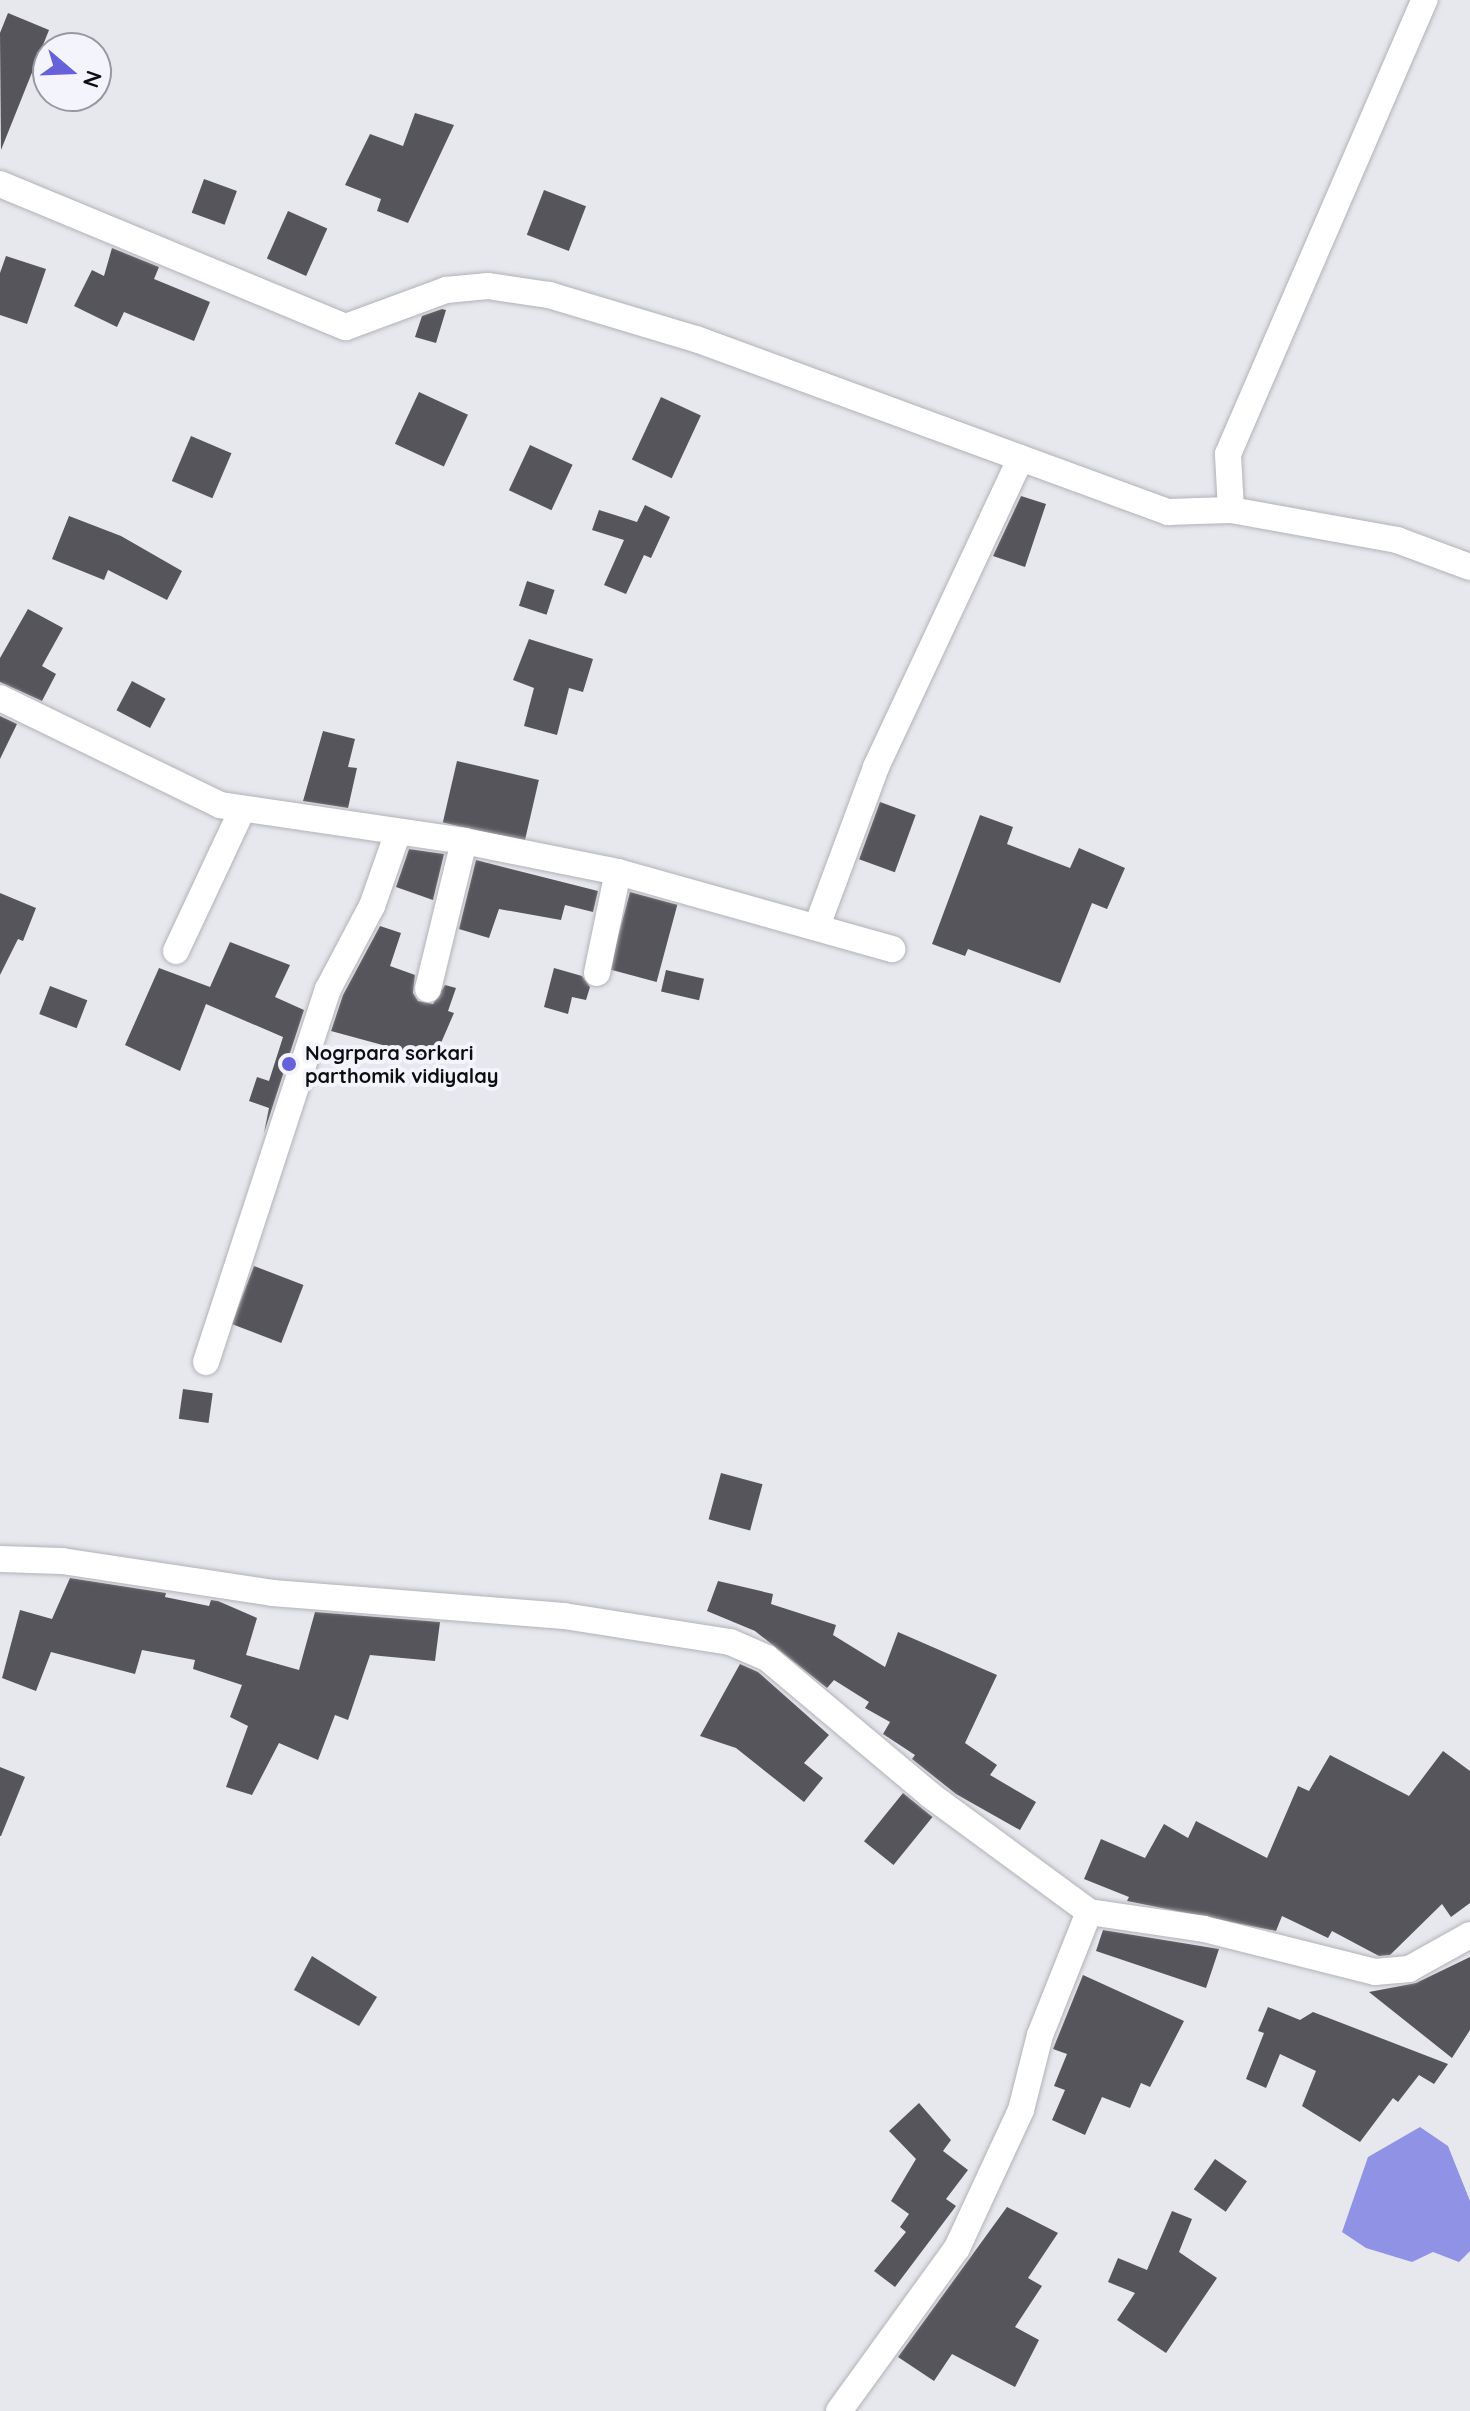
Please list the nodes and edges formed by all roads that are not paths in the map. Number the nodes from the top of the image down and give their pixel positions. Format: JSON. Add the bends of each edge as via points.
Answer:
{"nodes":[{"id":1,"x":1424,"y":0,"type":"edge"},
{"id":2,"x":0,"y":184,"type":"edge"},
{"id":3,"x":1021,"y":458,"type":"junction"},
{"id":4,"x":1231,"y":510,"type":"junction"},
{"id":5,"x":1470,"y":567,"type":"edge"},
{"id":6,"x":0,"y":698,"type":"edge"},
{"id":7,"x":242,"y":810,"type":"junction"},
{"id":8,"x":398,"y":832,"type":"junction"},
{"id":9,"x":464,"y":841,"type":"junction"},
{"id":10,"x":618,"y":872,"type":"junction"},
{"id":11,"x":817,"y":926,"type":"junction"},
{"id":12,"x":892,"y":949,"type":"dead end"},
{"id":13,"x":176,"y":951,"type":"dead end"},
{"id":14,"x":597,"y":973,"type":"dead end"},
{"id":15,"x":428,"y":989,"type":"dead end"},
{"id":16,"x":206,"y":1362,"type":"dead end"},
{"id":17,"x":0,"y":1559,"type":"edge"},
{"id":18,"x":1089,"y":1912,"type":"junction"},
{"id":19,"x":1470,"y":1935,"type":"edge"},
{"id":20,"x":839,"y":2411,"type":"edge"}],
"edges":[{"from":1,"to":4,"type":"street","via":[[1228,454]]},
{"from":2,"to":3,"type":"street","via":[[346,327],[446,290],[488,286],[549,295],[696,339]]},
{"from":3,"to":4,"type":"street","via":[[1168,512]]},
{"from":3,"to":11,"type":"street","via":[[876,767]]},
{"from":4,"to":5,"type":"street","via":[[1397,540]]},
{"from":6,"to":7,"type":"street","via":[[220,805]]},
{"from":7,"to":8,"type":"street"},
{"from":7,"to":13,"type":"street"},
{"from":8,"to":9,"type":"street"},
{"from":8,"to":16,"type":"street","via":[[372,906],[328,989]]},
{"from":9,"to":10,"type":"street"},
{"from":9,"to":15,"type":"street"},
{"from":10,"to":11,"type":"street"},
{"from":10,"to":14,"type":"street"},
{"from":11,"to":12,"type":"street"},
{"from":17,"to":18,"type":"street","via":[[62,1561],[273,1593],[564,1616],[730,1642],[767,1658],[930,1795]]},
{"from":18,"to":19,"type":"street","via":[[1192,1926],[1375,1972],[1409,1969]]},
{"from":18,"to":20,"type":"street","via":[[1040,2035],[1021,2110],[957,2248]]}]}
